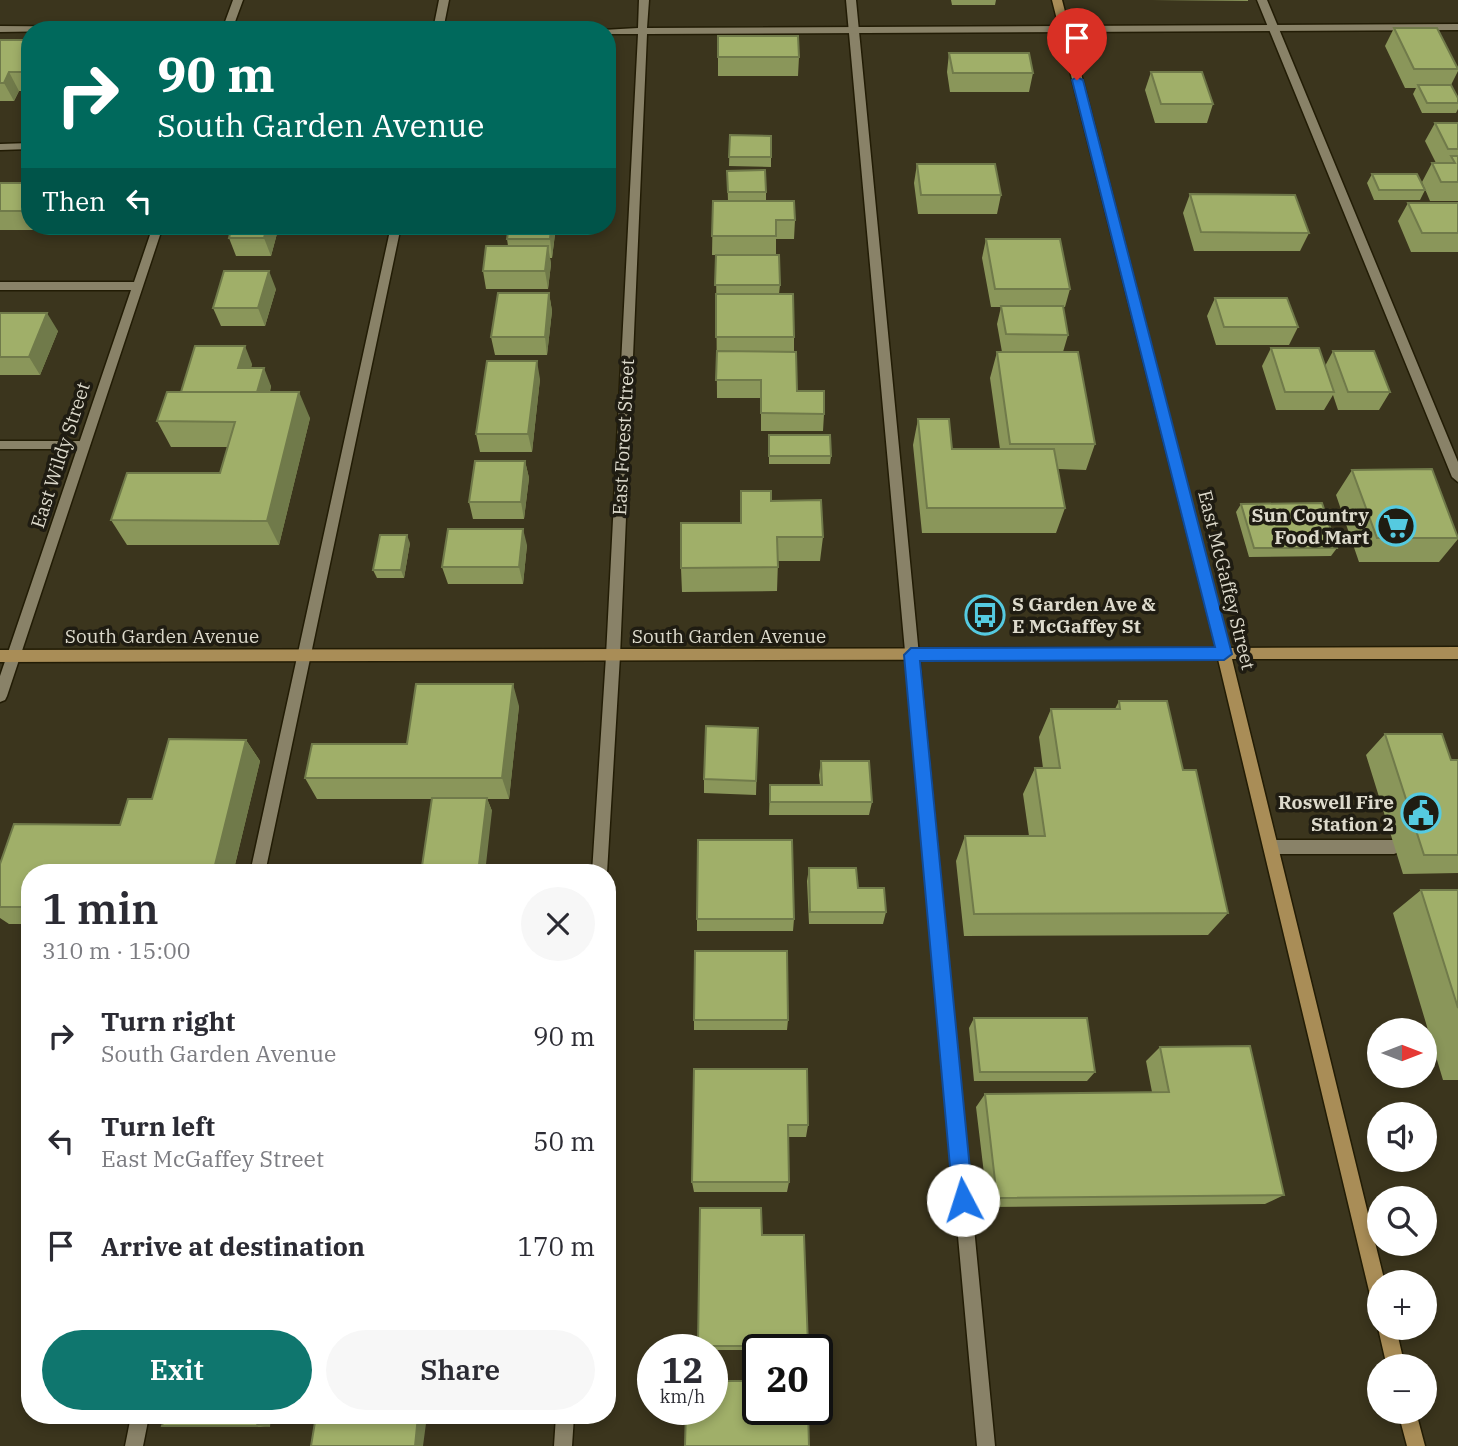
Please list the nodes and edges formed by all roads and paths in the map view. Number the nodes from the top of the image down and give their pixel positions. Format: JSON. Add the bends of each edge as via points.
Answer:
{"nodes":[{"id":1,"x":238,"y":0,"type":"edge"},
{"id":2,"x":444,"y":0,"type":"edge"},
{"id":3,"x":644,"y":0,"type":"edge"},
{"id":4,"x":851,"y":0,"type":"edge"},
{"id":5,"x":1057,"y":0,"type":"edge"},
{"id":6,"x":1262,"y":0,"type":"edge"},
{"id":7,"x":230,"y":21,"type":"edge"},
{"id":8,"x":440,"y":21,"type":"edge"},
{"id":9,"x":1273,"y":27,"type":"junction"},
{"id":10,"x":1458,"y":27,"type":"edge"},
{"id":11,"x":1064,"y":28,"type":"junction"},
{"id":12,"x":0,"y":29,"type":"edge"},
{"id":13,"x":21,"y":29,"type":"edge"},
{"id":14,"x":854,"y":29,"type":"junction"},
{"id":15,"x":616,"y":30,"type":"edge"},
{"id":16,"x":642,"y":31,"type":"junction"},
{"id":17,"x":21,"y":146,"type":"edge"},
{"id":18,"x":0,"y":147,"type":"edge"},
{"id":19,"x":155,"y":235,"type":"edge"},
{"id":20,"x":394,"y":235,"type":"edge"},
{"id":21,"x":0,"y":286,"type":"edge"},
{"id":22,"x":136,"y":286,"type":"junction"},
{"id":23,"x":0,"y":445,"type":"edge"},
{"id":24,"x":84,"y":445,"type":"junction"},
{"id":25,"x":1458,"y":477,"type":"edge"},
{"id":26,"x":1458,"y":653,"type":"edge"},
{"id":27,"x":1224,"y":654,"type":"junction"},
{"id":28,"x":911,"y":655,"type":"junction"},
{"id":29,"x":0,"y":656,"type":"edge"},
{"id":30,"x":15,"y":656,"type":"junction"},
{"id":31,"x":304,"y":656,"type":"junction"},
{"id":32,"x":613,"y":656,"type":"junction"},
{"id":33,"x":0,"y":696,"type":"edge"},
{"id":34,"x":1271,"y":847,"type":"junction"},
{"id":35,"x":1394,"y":847,"type":"dead end"},
{"id":36,"x":259,"y":864,"type":"edge"},
{"id":37,"x":600,"y":864,"type":"edge"},
{"id":38,"x":1373,"y":1270,"type":"edge"},
{"id":39,"x":138,"y":1424,"type":"edge"},
{"id":40,"x":564,"y":1424,"type":"edge"},
{"id":41,"x":1410,"y":1424,"type":"edge"},
{"id":42,"x":134,"y":1446,"type":"edge"},
{"id":43,"x":563,"y":1446,"type":"edge"},
{"id":44,"x":986,"y":1446,"type":"edge"},
{"id":45,"x":1416,"y":1446,"type":"edge"}],
"edges":[{"from":1,"to":7,"type":"street"},
{"from":2,"to":8,"type":"street"},
{"from":3,"to":16,"type":"street","name":"East Forest Street"},
{"from":4,"to":14,"type":"street"},
{"from":5,"to":11,"type":"main road","name":"East McGaffey Street"},
{"from":6,"to":9,"type":"street"},
{"from":9,"to":10,"type":"street"},
{"from":9,"to":11,"type":"street"},
{"from":9,"to":25,"type":"street"},
{"from":11,"to":14,"type":"street"},
{"from":11,"to":27,"type":"main road","name":"East McGaffey Street"},
{"from":12,"to":13,"type":"street"},
{"from":14,"to":16,"type":"street"},
{"from":14,"to":28,"type":"street"},
{"from":15,"to":16,"type":"street"},
{"from":16,"to":32,"type":"street","name":"East Forest Street"},
{"from":17,"to":18,"type":"street"},
{"from":19,"to":22,"type":"street","name":"East Wildy Street"},
{"from":20,"to":31,"type":"street"},
{"from":21,"to":22,"type":"street"},
{"from":22,"to":24,"type":"street","name":"East Wildy Street"},
{"from":23,"to":24,"type":"street"},
{"from":24,"to":30,"type":"street","name":"East Wildy Street"},
{"from":26,"to":27,"type":"main road","name":"South Garden Avenue"},
{"from":27,"to":28,"type":"main road","name":"South Garden Avenue"},
{"from":27,"to":34,"type":"main road","name":"East McGaffey Street"},
{"from":28,"to":32,"type":"main road","name":"South Garden Avenue"},
{"from":28,"to":44,"type":"street"},
{"from":29,"to":30,"type":"main road","name":"South Garden Avenue"},
{"from":30,"to":31,"type":"main road","name":"South Garden Avenue"},
{"from":30,"to":33,"type":"street","name":"East Wildy Street"},
{"from":31,"to":32,"type":"main road","name":"South Garden Avenue"},
{"from":31,"to":36,"type":"street"},
{"from":32,"to":37,"type":"street","name":"East Forest Street"},
{"from":34,"to":35,"type":"street"},
{"from":34,"to":38,"type":"main road","name":"East McGaffey Street"},
{"from":39,"to":42,"type":"street"},
{"from":40,"to":43,"type":"street"},
{"from":41,"to":45,"type":"main road"}]}
